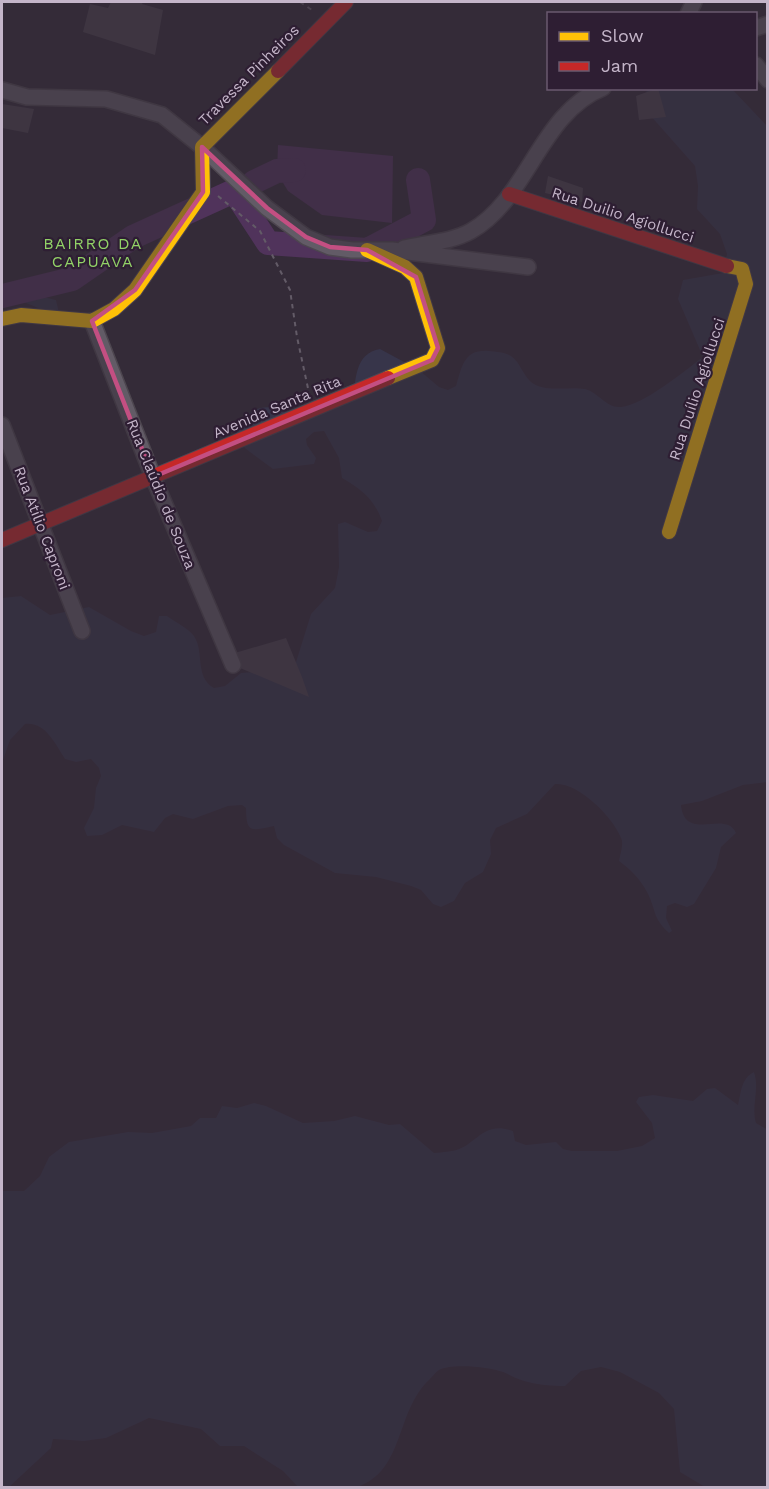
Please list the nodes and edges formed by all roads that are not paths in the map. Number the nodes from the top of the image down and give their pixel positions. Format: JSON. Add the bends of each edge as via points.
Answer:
{"nodes":[{"id":1,"x":346,"y":2,"type":"edge"},
{"id":2,"x":757,"y":67,"type":"edge"},
{"id":3,"x":768,"y":80,"type":"edge"},
{"id":4,"x":2,"y":90,"type":"edge"},
{"id":5,"x":598,"y":90,"type":"edge"},
{"id":6,"x":202,"y":147,"type":"junction"},
{"id":7,"x":509,"y":194,"type":"junction"},
{"id":8,"x":367,"y":250,"type":"junction"},
{"id":9,"x":392,"y":250,"type":"junction"},
{"id":10,"x":728,"y":266,"type":"joint"},
{"id":11,"x":528,"y":267,"type":"dead end"},
{"id":12,"x":2,"y":319,"type":"edge"},
{"id":13,"x":93,"y":321,"type":"junction"},
{"id":14,"x":2,"y":425,"type":"edge"},
{"id":15,"x":153,"y":477,"type":"junction"},
{"id":16,"x":40,"y":524,"type":"junction"},
{"id":17,"x":669,"y":532,"type":"dead end"},
{"id":18,"x":2,"y":540,"type":"edge"},
{"id":19,"x":82,"y":631,"type":"dead end"},
{"id":20,"x":233,"y":665,"type":"dead end"}],
"edges":[{"from":1,"to":6,"type":"street","name":"Travessa Pinheiros"},
{"from":2,"to":3,"type":"street"},
{"from":4,"to":6,"type":"street","via":[[27,97],[106,99],[162,115]]},
{"from":5,"to":7,"type":"street","via":[[573,106]]},
{"from":6,"to":8,"type":"street","via":[[267,208],[306,237],[330,248]]},
{"from":6,"to":13,"type":"street","via":[[203,192],[135,290]]},
{"from":7,"to":9,"type":"street","via":[[489,219],[469,232]]},
{"from":7,"to":10,"type":"street","name":"Rua Duilio Agiollucci"},
{"from":8,"to":9,"type":"street"},
{"from":8,"to":15,"type":"street","name":"Avenida Santa Rita","via":[[405,267],[416,277],[438,348],[432,360]]},
{"from":9,"to":11,"type":"street"},
{"from":10,"to":17,"type":"street","name":"Rua Duílio Agiollucci","via":[[742,269],[746,284]]},
{"from":12,"to":13,"type":"street","via":[[21,315]]},
{"from":13,"to":15,"type":"street","name":"Rua Claúdio de Souza"},
{"from":14,"to":16,"type":"street","name":"Rua Atílio Caproni"},
{"from":15,"to":16,"type":"street","name":"Avenida Santa Rita"},
{"from":15,"to":20,"type":"street","name":"Rua Claúdio de Souza"},
{"from":16,"to":18,"type":"street","name":"Avenida Santa Rita"},
{"from":16,"to":19,"type":"street","name":"Rua Atílio Caproni"}]}
